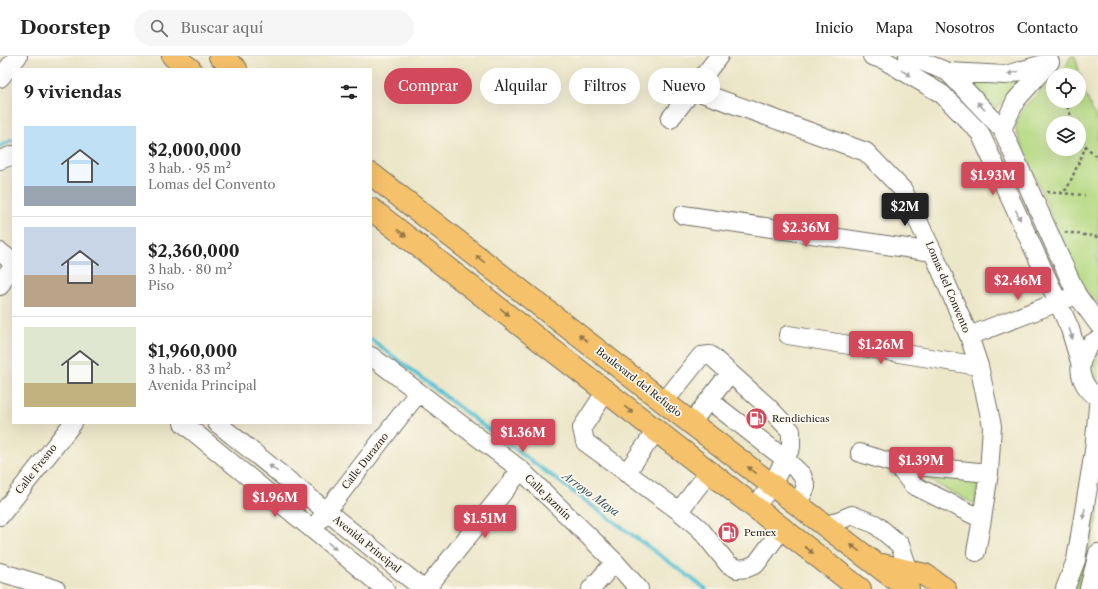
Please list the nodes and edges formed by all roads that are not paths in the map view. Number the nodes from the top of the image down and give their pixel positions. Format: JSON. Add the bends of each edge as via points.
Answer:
{"nodes":[{"id":1,"x":18,"y":56,"type":"edge"},
{"id":2,"x":173,"y":56,"type":"edge"},
{"id":3,"x":220,"y":56,"type":"edge"},
{"id":4,"x":719,"y":56,"type":"edge"},
{"id":5,"x":872,"y":56,"type":"edge"},
{"id":6,"x":908,"y":56,"type":"edge"},
{"id":7,"x":1052,"y":59,"type":"edge"},
{"id":8,"x":189,"y":68,"type":"edge"},
{"id":9,"x":235,"y":68,"type":"edge"},
{"id":10,"x":710,"y":68,"type":"edge"},
{"id":11,"x":948,"y":72,"type":"junction"},
{"id":12,"x":0,"y":78,"type":"edge"},
{"id":13,"x":720,"y":99,"type":"edge"},
{"id":14,"x":682,"y":104,"type":"edge"},
{"id":15,"x":670,"y":119,"type":"dead end"},
{"id":16,"x":1002,"y":129,"type":"junction"},
{"id":17,"x":12,"y":155,"type":"edge"},
{"id":18,"x":0,"y":160,"type":"edge"},
{"id":19,"x":372,"y":175,"type":"edge"},
{"id":20,"x":372,"y":210,"type":"edge"},
{"id":21,"x":683,"y":214,"type":"dead end"},
{"id":22,"x":0,"y":252,"type":"edge"},
{"id":23,"x":933,"y":252,"type":"junction"},
{"id":24,"x":12,"y":261,"type":"edge"},
{"id":25,"x":7,"y":280,"type":"edge"},
{"id":26,"x":1077,"y":294,"type":"junction"},
{"id":27,"x":0,"y":298,"type":"edge"},
{"id":28,"x":1058,"y":302,"type":"junction"},
{"id":29,"x":1098,"y":324,"type":"edge"},
{"id":30,"x":788,"y":336,"type":"dead end"},
{"id":31,"x":969,"y":336,"type":"junction"},
{"id":32,"x":1098,"y":340,"type":"edge"},
{"id":33,"x":372,"y":357,"type":"edge"},
{"id":34,"x":1080,"y":362,"type":"junction"},
{"id":35,"x":979,"y":366,"type":"junction"},
{"id":36,"x":730,"y":373,"type":"junction"},
{"id":37,"x":606,"y":391,"type":"junction"},
{"id":38,"x":418,"y":393,"type":"junction"},
{"id":39,"x":1098,"y":398,"type":"edge"},
{"id":40,"x":709,"y":400,"type":"junction"},
{"id":41,"x":664,"y":402,"type":"junction"},
{"id":42,"x":1098,"y":406,"type":"edge"},
{"id":43,"x":691,"y":423,"type":"junction"},
{"id":44,"x":72,"y":424,"type":"edge"},
{"id":45,"x":184,"y":424,"type":"edge"},
{"id":46,"x":227,"y":426,"type":"edge"},
{"id":47,"x":656,"y":431,"type":"junction"},
{"id":48,"x":215,"y":449,"type":"junction"},
{"id":49,"x":860,"y":453,"type":"dead end"},
{"id":50,"x":785,"y":459,"type":"junction"},
{"id":51,"x":896,"y":464,"type":"junction"},
{"id":52,"x":521,"y":470,"type":"junction"},
{"id":53,"x":709,"y":472,"type":"junction"},
{"id":54,"x":626,"y":473,"type":"junction"},
{"id":55,"x":989,"y":474,"type":"junction"},
{"id":56,"x":772,"y":485,"type":"junction"},
{"id":57,"x":797,"y":505,"type":"junction"},
{"id":58,"x":755,"y":507,"type":"junction"},
{"id":59,"x":326,"y":511,"type":"junction"},
{"id":60,"x":679,"y":511,"type":"junction"},
{"id":61,"x":0,"y":516,"type":"edge"},
{"id":62,"x":982,"y":519,"type":"junction"},
{"id":63,"x":826,"y":526,"type":"junction"},
{"id":64,"x":312,"y":529,"type":"junction"},
{"id":65,"x":782,"y":529,"type":"junction"},
{"id":66,"x":976,"y":552,"type":"dead end"},
{"id":67,"x":1098,"y":553,"type":"edge"},
{"id":68,"x":615,"y":562,"type":"junction"},
{"id":69,"x":0,"y":572,"type":"edge"},
{"id":70,"x":908,"y":580,"type":"edge"},
{"id":71,"x":56,"y":589,"type":"edge"},
{"id":72,"x":385,"y":589,"type":"edge"},
{"id":73,"x":424,"y":589,"type":"edge"},
{"id":74,"x":591,"y":589,"type":"edge"},
{"id":75,"x":640,"y":589,"type":"edge"},
{"id":76,"x":860,"y":589,"type":"edge"},
{"id":77,"x":945,"y":589,"type":"edge"},
{"id":78,"x":1065,"y":589,"type":"edge"},
{"id":79,"x":1089,"y":589,"type":"edge"}],
"edges":[{"from":1,"to":12,"type":"street"},
{"from":2,"to":8,"type":"main road"},
{"from":3,"to":9,"type":"main road"},
{"from":4,"to":10,"type":"street"},
{"from":5,"to":28,"type":"street","one_way":true,"via":[[884,60],[942,94],[980,133]]},
{"from":6,"to":11,"type":"street"},
{"from":7,"to":11,"type":"street","one_way":true,"via":[[1006,75]]},
{"from":7,"to":16,"type":"street","via":[[1016,100]]},
{"from":16,"to":11,"type":"street","one_way":true},
{"from":13,"to":23,"type":"street","name":"Lomas del Convento","via":[[866,152],[903,190]]},
{"from":14,"to":15,"type":"street"},
{"from":16,"to":26,"type":"street"},
{"from":17,"to":18,"type":"street"},
{"from":41,"to":19,"type":"main road","name":"Boulevard del Refugio","one_way":true},
{"from":20,"to":37,"type":"main road","one_way":true},
{"from":21,"to":23,"type":"street"},
{"from":22,"to":24,"type":"street"},
{"from":23,"to":31,"type":"street","name":"Lomas del Convento"},
{"from":25,"to":27,"type":"street"},
{"from":26,"to":28,"type":"street"},
{"from":26,"to":29,"type":"street"},
{"from":28,"to":31,"type":"street"},
{"from":28,"to":34,"type":"street","one_way":true},
{"from":30,"to":35,"type":"street"},
{"from":31,"to":35,"type":"street","name":"Lomas del Convento"},
{"from":32,"to":34,"type":"street","via":[[1090,344]]},
{"from":33,"to":38,"type":"street","name":"Calle Jazmín"},
{"from":34,"to":39,"type":"street","via":[[1083,383]]},
{"from":35,"to":55,"type":"street","name":"Lomas del Convento","via":[[992,426]]},
{"from":36,"to":40,"type":"street"},
{"from":36,"to":41,"type":"street","via":[[710,355],[701,356]]},
{"from":36,"to":50,"type":"street","via":[[768,406],[791,431],[791,447]]},
{"from":37,"to":47,"type":"main road","one_way":true},
{"from":37,"to":54,"type":"street","via":[[582,428],[585,442]]},
{"from":38,"to":52,"type":"street","name":"Calle Jazmín"},
{"from":38,"to":59,"type":"street","name":"Calle Durazno"},
{"from":40,"to":43,"type":"street"},
{"from":40,"to":50,"type":"street"},
{"from":41,"to":43,"type":"main road","name":"Boulevard del Refugio"},
{"from":42,"to":78,"type":"street","one_way":true,"via":[[1094,451],[1076,560]]},
{"from":56,"to":43,"type":"main road","name":"Boulevard del Refugio","one_way":true},
{"from":44,"to":61,"type":"street","name":"Calle Fresno"},
{"from":45,"to":48,"type":"street"},
{"from":46,"to":48,"type":"street"},
{"from":59,"to":46,"type":"street","name":"Avenida Principal","one_way":true},
{"from":47,"to":53,"type":"main road"},
{"from":47,"to":54,"type":"street"},
{"from":48,"to":64,"type":"street"},
{"from":49,"to":51,"type":"street"},
{"from":50,"to":56,"type":"street"},
{"from":50,"to":57,"type":"street","via":[[802,475],[806,487]]},
{"from":51,"to":55,"type":"street"},
{"from":51,"to":62,"type":"street","via":[[913,485]]},
{"from":52,"to":68,"type":"street","name":"Calle Jazmín"},
{"from":52,"to":73,"type":"street"},
{"from":53,"to":58,"type":"main road"},
{"from":53,"to":60,"type":"street"},
{"from":54,"to":60,"type":"street"},
{"from":55,"to":62,"type":"street","name":"Lomas del Convento"},
{"from":56,"to":57,"type":"main road","name":"Boulevard del Refugio"},
{"from":56,"to":58,"type":"street"},
{"from":57,"to":63,"type":"main road","name":"Boulevard del Refugio"},
{"from":58,"to":65,"type":"main road"},
{"from":59,"to":64,"type":"street","name":"Calle Durazno"},
{"from":59,"to":73,"type":"street","name":"Avenida Principal"},
{"from":60,"to":65,"type":"street","via":[[700,529],[728,564],[737,569],[756,564]]},
{"from":62,"to":66,"type":"street","name":"Lomas del Convento"},
{"from":70,"to":63,"type":"main road","name":"Boulevard del Refugio","one_way":true,"via":[[875,564]]},
{"from":63,"to":70,"type":"street","via":[[852,515],[875,524],[900,545]]},
{"from":64,"to":72,"type":"street","one_way":true},
{"from":65,"to":76,"type":"main road","one_way":true},
{"from":67,"to":79,"type":"street"},
{"from":68,"to":74,"type":"street"},
{"from":68,"to":75,"type":"street","name":"Calle Jazmín"},
{"from":69,"to":71,"type":"street"},
{"from":70,"to":77,"type":"main road","name":"Boulevard del Refugio","via":[[925,575]]}]}
